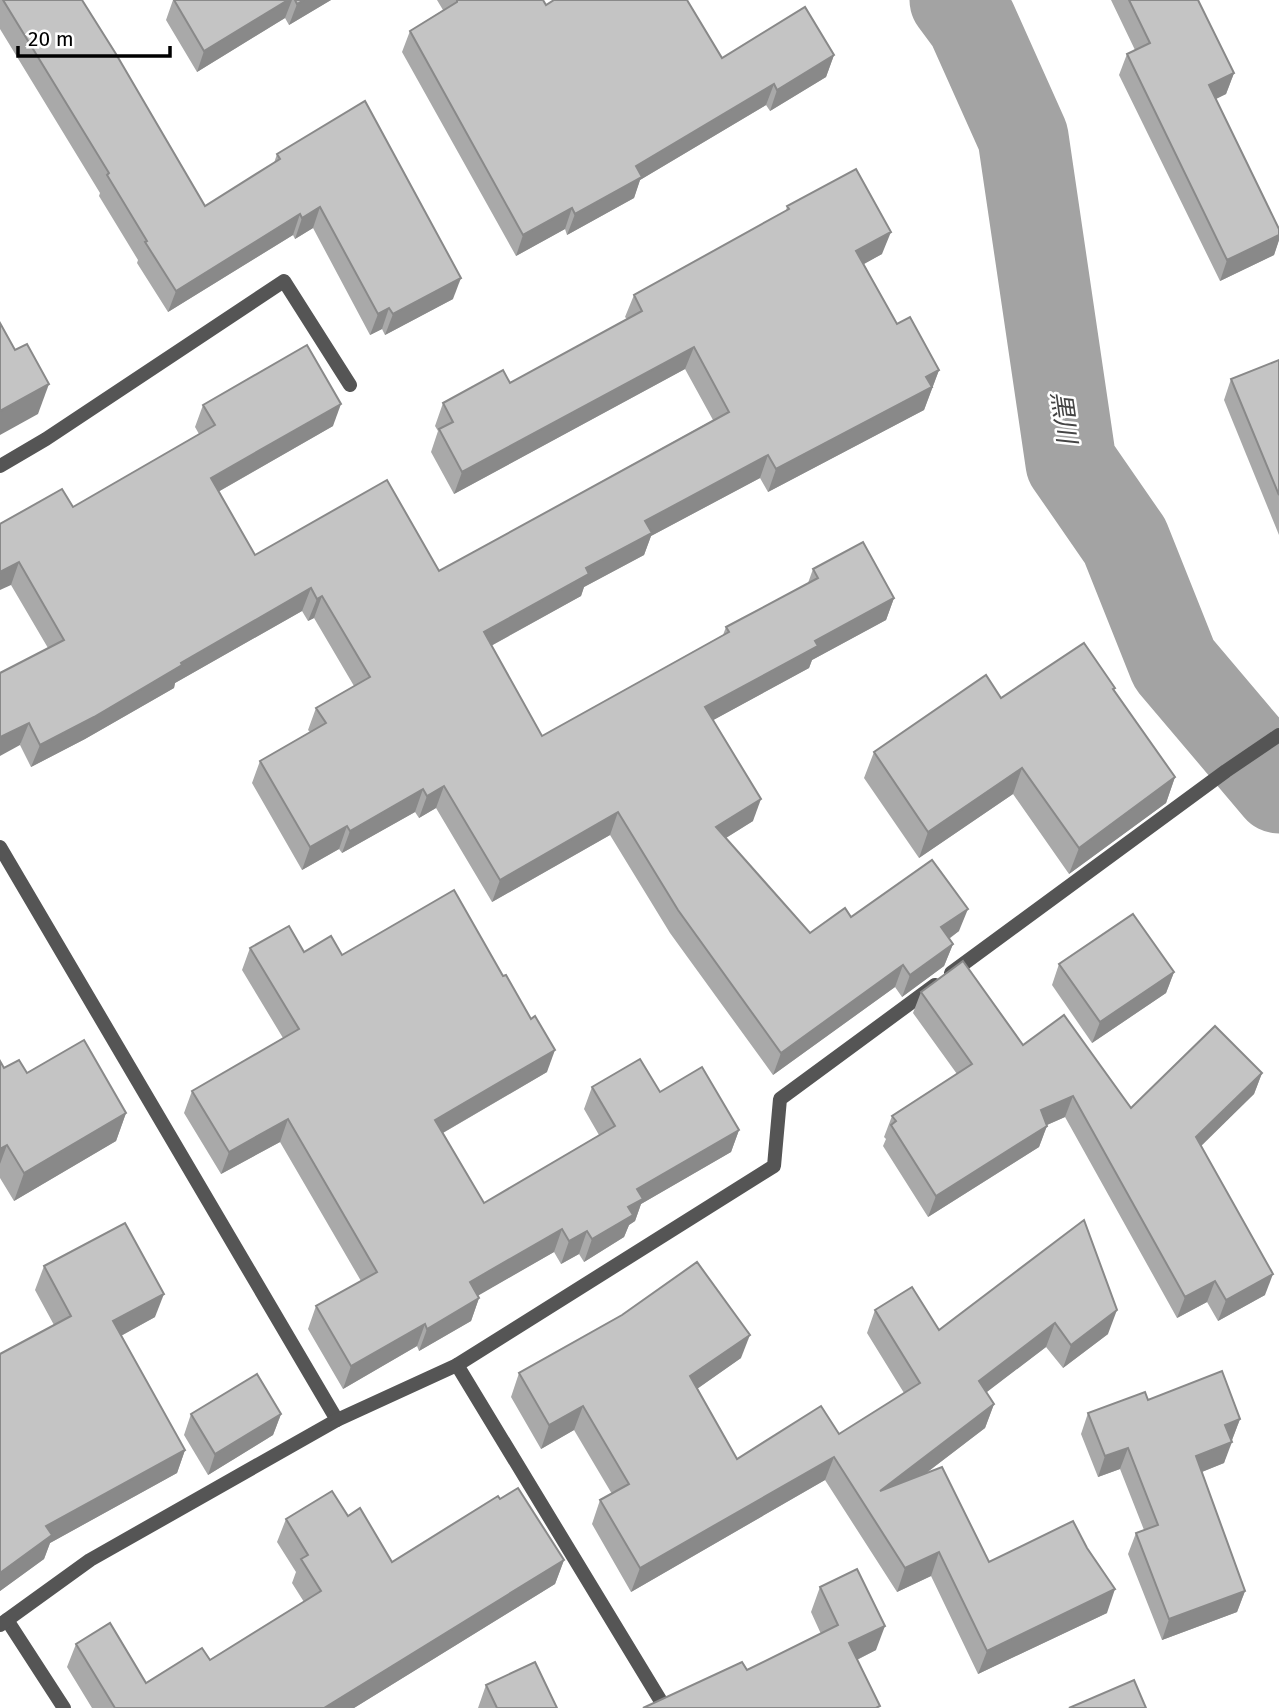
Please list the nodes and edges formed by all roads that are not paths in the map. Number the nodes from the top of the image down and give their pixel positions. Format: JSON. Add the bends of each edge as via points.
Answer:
{"nodes":[{"id":1,"x":350,"y":385,"type":"dead end"},
{"id":2,"x":0,"y":466,"type":"edge"},
{"id":3,"x":1278,"y":734,"type":"edge"},
{"id":4,"x":0,"y":847,"type":"edge"},
{"id":5,"x":457,"y":1365,"type":"junction"},
{"id":6,"x":337,"y":1420,"type":"junction"},
{"id":7,"x":3,"y":1622,"type":"edge"},
{"id":8,"x":64,"y":1708,"type":"edge"},
{"id":9,"x":664,"y":1708,"type":"edge"}],
"edges":[{"from":1,"to":2,"type":"street","via":[[284,281]]},
{"from":3,"to":5,"type":"street","via":[[780,1099],[774,1166]]},
{"from":4,"to":6,"type":"street"},
{"from":5,"to":6,"type":"street"},
{"from":5,"to":9,"type":"street"},
{"from":6,"to":7,"type":"street","via":[[90,1560]]},
{"from":7,"to":8,"type":"street"}]}
